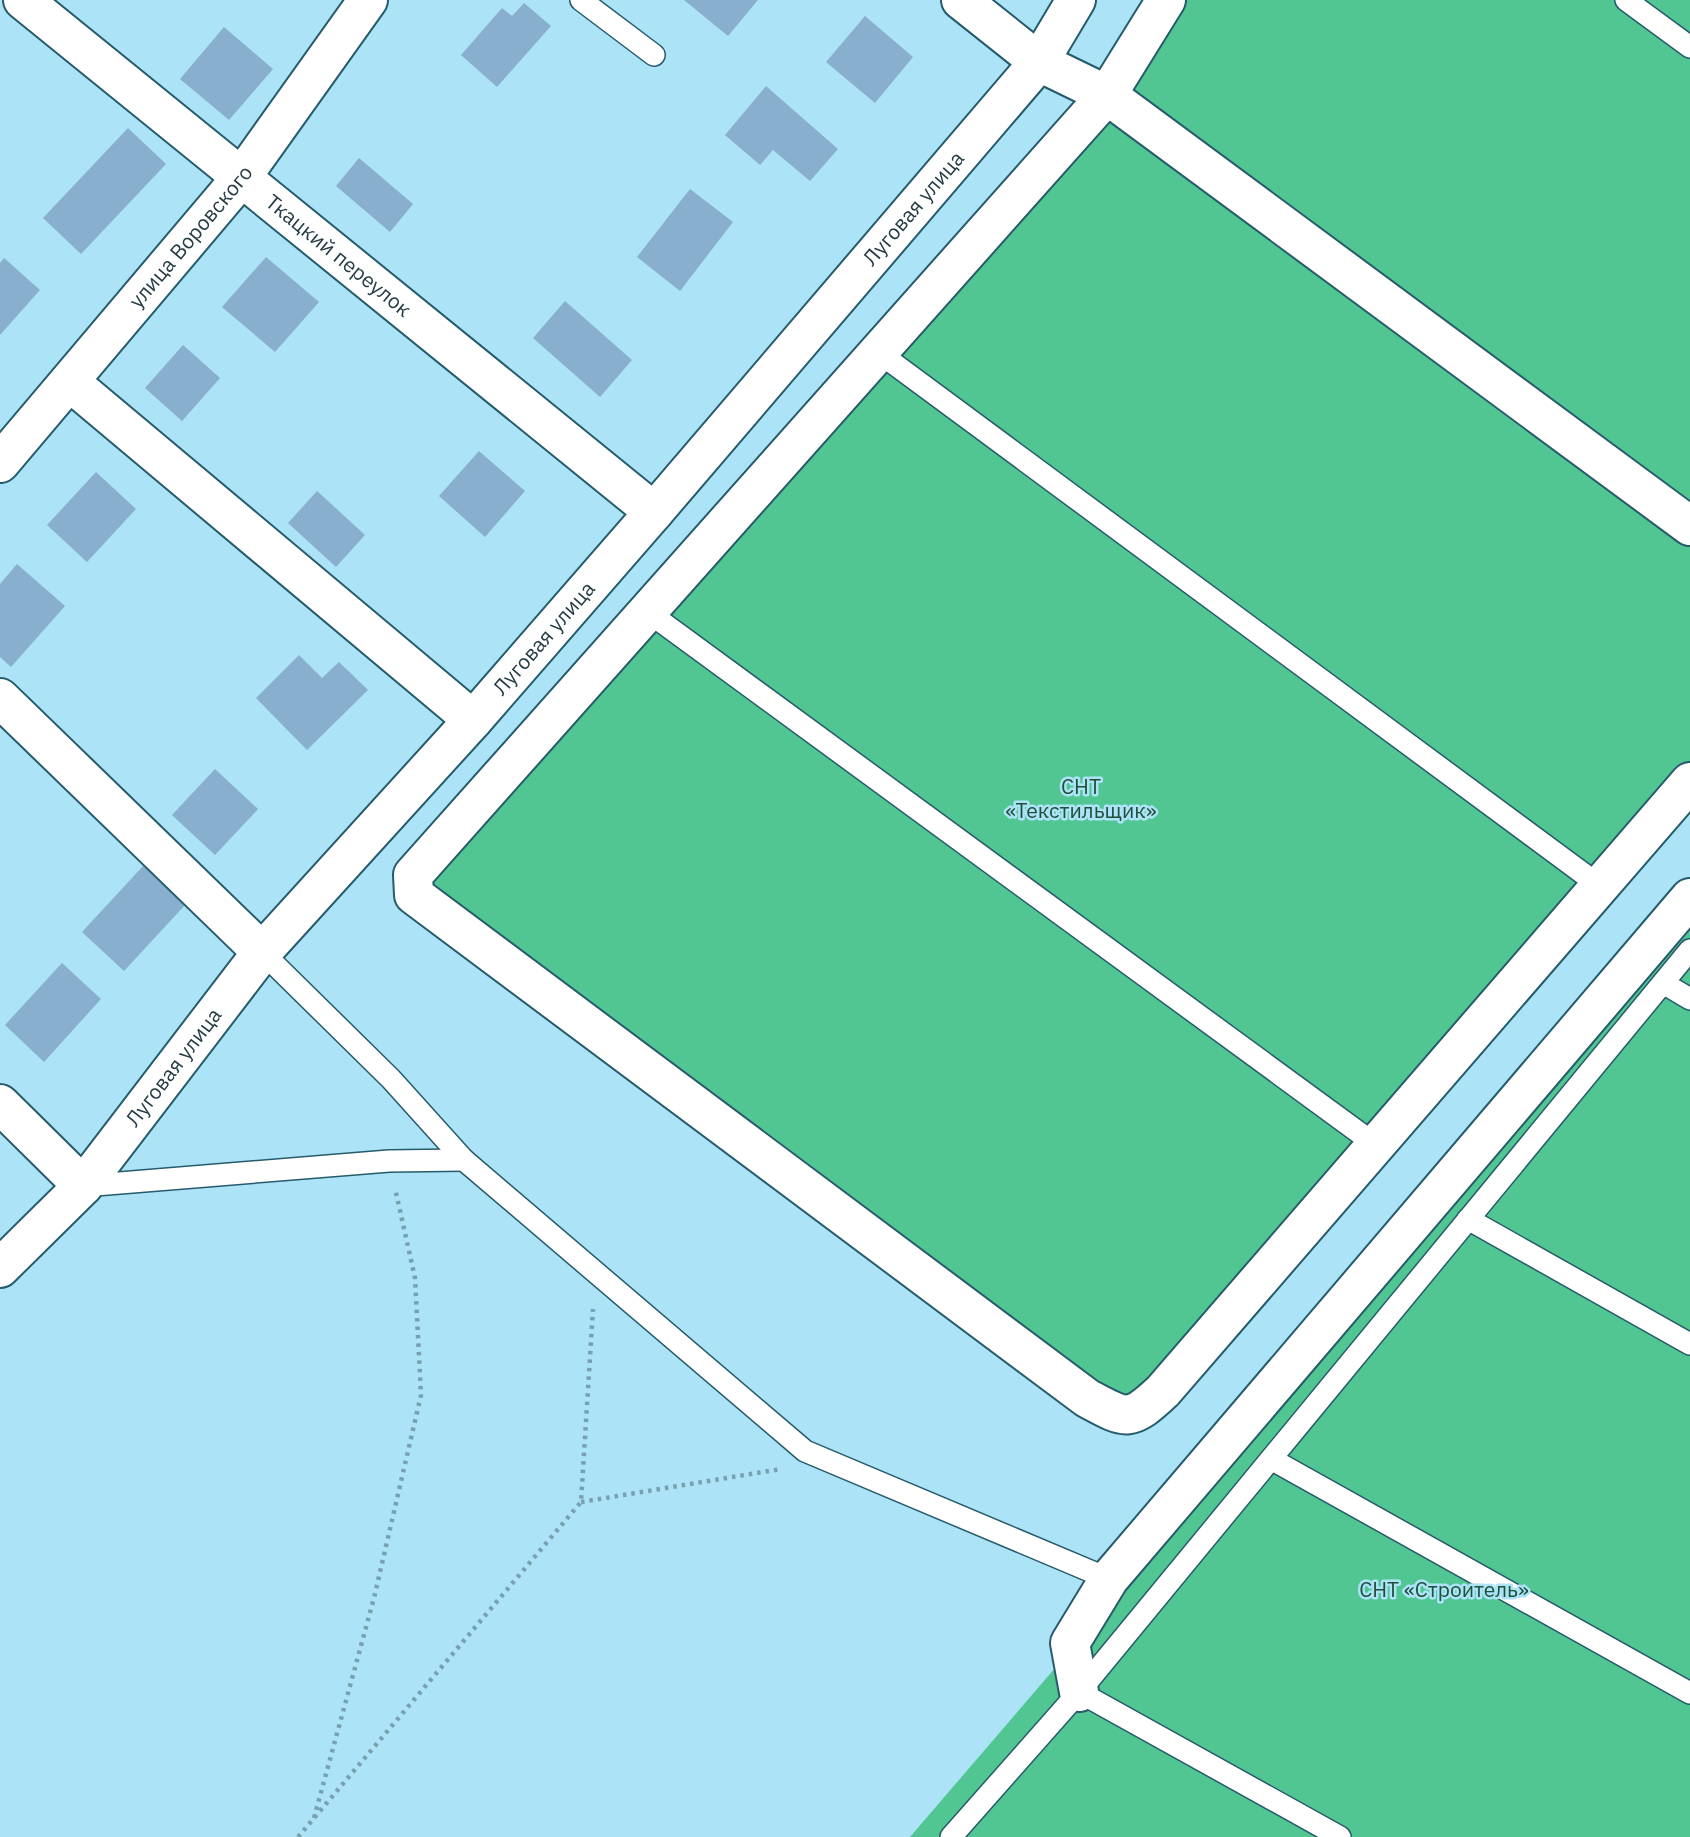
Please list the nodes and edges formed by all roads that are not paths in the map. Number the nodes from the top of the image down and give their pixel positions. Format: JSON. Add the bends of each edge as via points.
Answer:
{"nodes":[{"id":1,"x":23,"y":0,"type":"edge"},
{"id":2,"x":368,"y":0,"type":"edge"},
{"id":3,"x":581,"y":0,"type":"edge"},
{"id":4,"x":961,"y":0,"type":"edge"},
{"id":5,"x":1076,"y":0,"type":"edge"},
{"id":6,"x":1166,"y":0,"type":"edge"},
{"id":7,"x":1626,"y":0,"type":"edge"},
{"id":8,"x":1690,"y":47,"type":"edge"},
{"id":9,"x":654,"y":55,"type":"dead end"},
{"id":10,"x":1039,"y":62,"type":"junction"},
{"id":11,"x":1107,"y":95,"type":"junction"},
{"id":12,"x":241,"y":178,"type":"junction"},
{"id":13,"x":878,"y":352,"type":"junction"},
{"id":14,"x":70,"y":382,"type":"junction"},
{"id":15,"x":0,"y":463,"type":"edge"},
{"id":16,"x":654,"y":512,"type":"junction"},
{"id":17,"x":1690,"y":526,"type":"edge"},
{"id":18,"x":648,"y":612,"type":"junction"},
{"id":19,"x":0,"y":698,"type":"edge"},
{"id":20,"x":473,"y":720,"type":"junction"},
{"id":21,"x":1690,"y":782,"type":"edge"},
{"id":22,"x":1600,"y":886,"type":"junction"},
{"id":23,"x":1690,"y":898,"type":"edge"},
{"id":24,"x":1690,"y":950,"type":"edge"},
{"id":25,"x":262,"y":952,"type":"junction"},
{"id":26,"x":1663,"y":984,"type":"junction"},
{"id":27,"x":1690,"y":999,"type":"edge"},
{"id":28,"x":0,"y":1104,"type":"edge"},
{"id":29,"x":1376,"y":1145,"type":"junction"},
{"id":30,"x":464,"y":1160,"type":"junction"},
{"id":31,"x":83,"y":1186,"type":"junction"},
{"id":32,"x":1468,"y":1219,"type":"junction"},
{"id":33,"x":0,"y":1268,"type":"edge"},
{"id":34,"x":1690,"y":1344,"type":"edge"},
{"id":35,"x":1271,"y":1459,"type":"junction"},
{"id":36,"x":1109,"y":1579,"type":"junction"},
{"id":37,"x":1079,"y":1692,"type":"junction"},
{"id":38,"x":1690,"y":1693,"type":"edge"},
{"id":39,"x":951,"y":1837,"type":"edge"},
{"id":40,"x":1340,"y":1837,"type":"edge"}],
"edges":[{"from":1,"to":12,"type":"street","name":"Ткацкий переулок"},
{"from":2,"to":12,"type":"street","name":"улица Воровского"},
{"from":3,"to":9,"type":"lane"},
{"from":4,"to":10,"type":"street"},
{"from":5,"to":10,"type":"street","name":"Луговая улица"},
{"from":6,"to":11,"type":"street"},
{"from":7,"to":8,"type":"lane"},
{"from":10,"to":11,"type":"street"},
{"from":10,"to":16,"type":"street","name":"Луговая улица"},
{"from":11,"to":13,"type":"street"},
{"from":11,"to":17,"type":"street"},
{"from":12,"to":14,"type":"street","name":"улица Воровского"},
{"from":12,"to":16,"type":"street","name":"Ткацкий переулок"},
{"from":13,"to":18,"type":"street"},
{"from":13,"to":22,"type":"lane"},
{"from":14,"to":15,"type":"street","name":"улица Воровского"},
{"from":14,"to":20,"type":"street"},
{"from":16,"to":20,"type":"street","name":"Луговая улица"},
{"from":18,"to":29,"type":"lane"},
{"from":18,"to":29,"type":"street","via":[[413,876],[414,895],[1087,1398],[1118,1415],[1139,1413]]},
{"from":19,"to":25,"type":"street"},
{"from":20,"to":25,"type":"street","name":"Луговая улица"},
{"from":21,"to":22,"type":"street"},
{"from":22,"to":29,"type":"street"},
{"from":23,"to":36,"type":"street"},
{"from":24,"to":26,"type":"lane"},
{"from":25,"to":30,"type":"lane","via":[[391,1079]]},
{"from":25,"to":31,"type":"street","name":"Луговая улица"},
{"from":26,"to":27,"type":"lane"},
{"from":26,"to":32,"type":"lane"},
{"from":28,"to":31,"type":"street"},
{"from":30,"to":31,"type":"lane","via":[[389,1161]]},
{"from":30,"to":36,"type":"lane","via":[[806,1451]]},
{"from":31,"to":33,"type":"street","name":"Луговая улица"},
{"from":32,"to":34,"type":"lane"},
{"from":32,"to":35,"type":"lane"},
{"from":35,"to":37,"type":"lane"},
{"from":35,"to":38,"type":"lane"},
{"from":36,"to":37,"type":"street","via":[[1070,1643]]},
{"from":37,"to":39,"type":"lane"},
{"from":37,"to":40,"type":"lane"}]}
